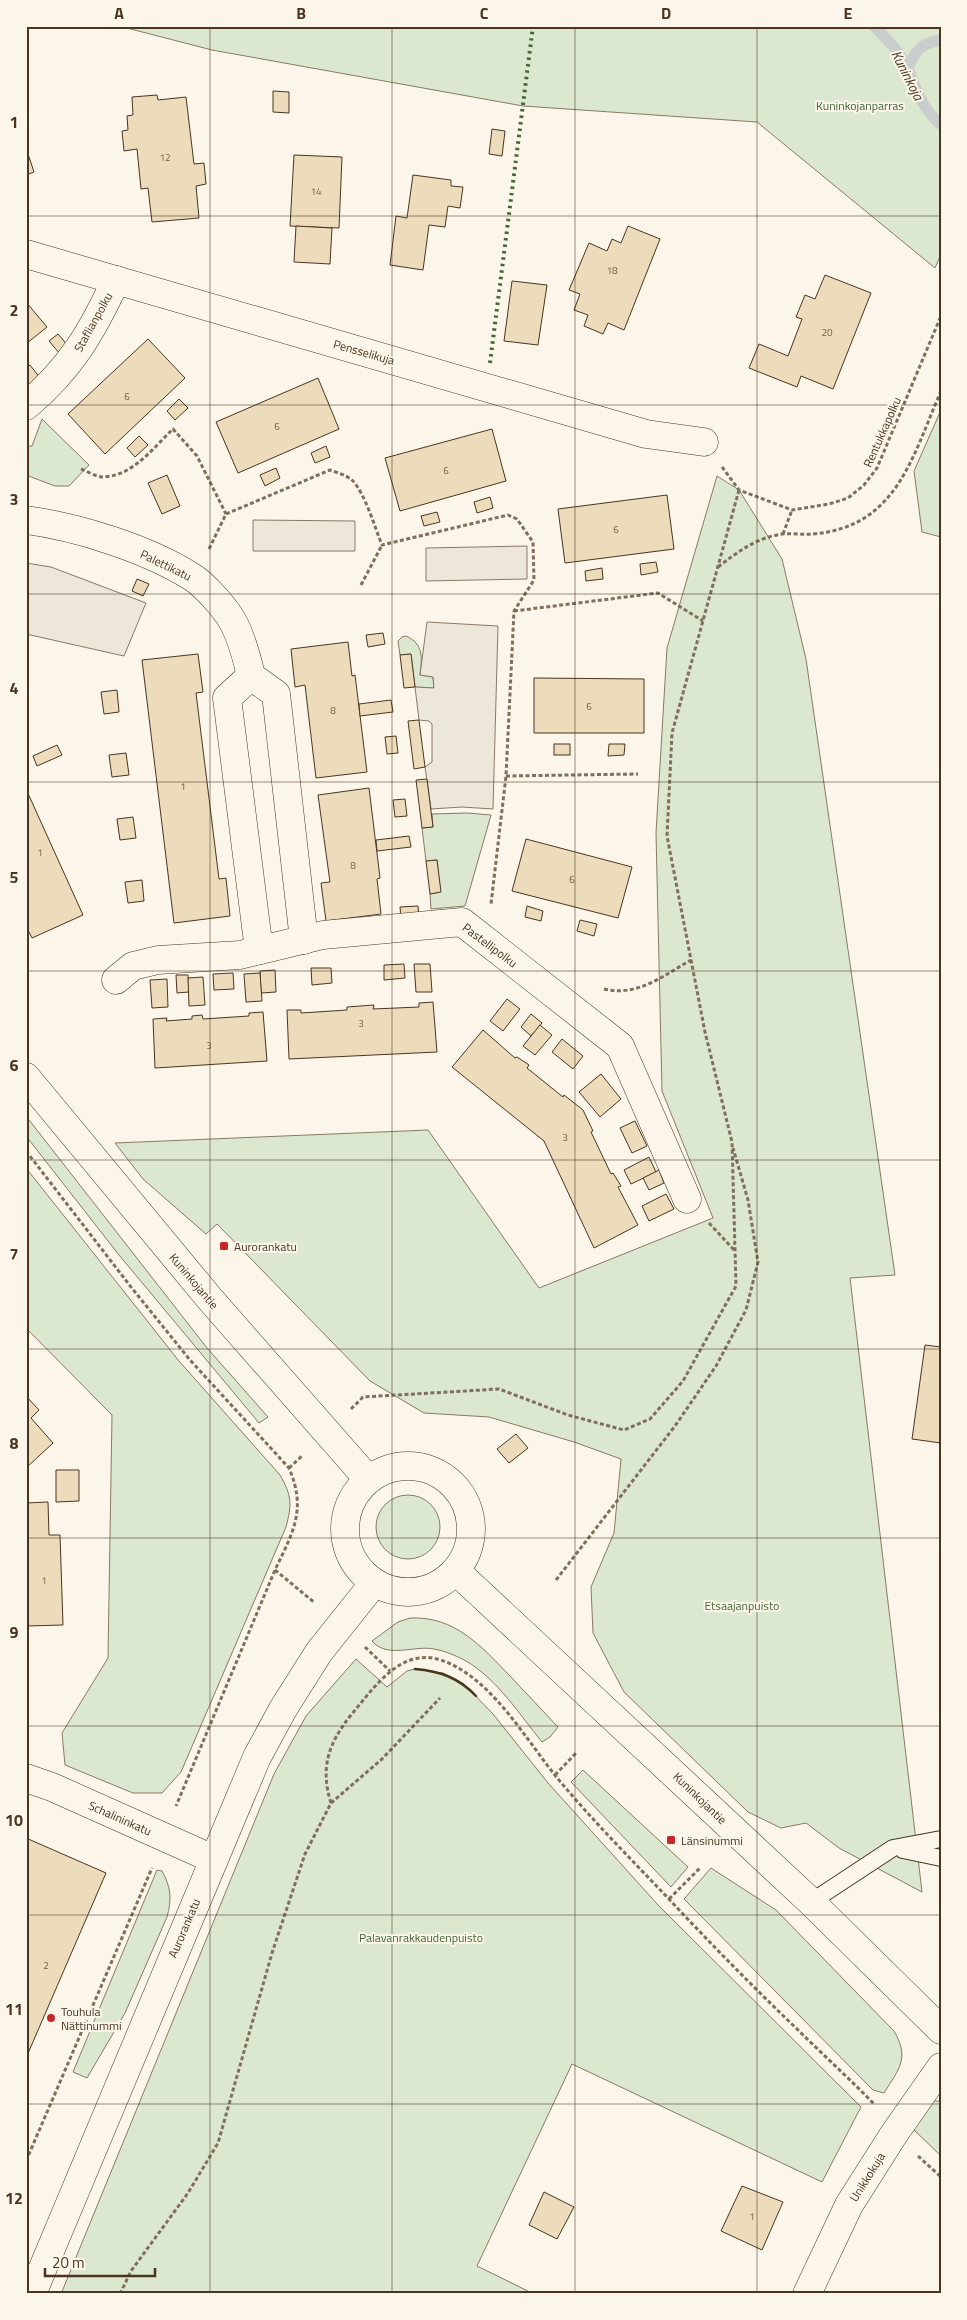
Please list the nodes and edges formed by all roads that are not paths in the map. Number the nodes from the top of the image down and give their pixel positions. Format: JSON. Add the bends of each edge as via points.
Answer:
{"nodes":[{"id":1,"x":26,"y":254,"type":"edge"},
{"id":2,"x":116,"y":280,"type":"junction"},
{"id":3,"x":26,"y":406,"type":"edge"},
{"id":4,"x":704,"y":442,"type":"road end"},
{"id":5,"x":26,"y":520,"type":"edge"},
{"id":6,"x":251,"y":676,"type":"junction"},
{"id":7,"x":304,"y":940,"type":"junction"},
{"id":8,"x":259,"y":950,"type":"junction"},
{"id":9,"x":116,"y":980,"type":"dead end"},
{"id":10,"x":26,"y":1077,"type":"edge"},
{"id":11,"x":687,"y":1199,"type":"dead end"},
{"id":12,"x":368,"y":1479,"type":"junction"},
{"id":13,"x":456,"y":1571,"type":"junction"},
{"id":14,"x":374,"y":1583,"type":"junction"},
{"id":15,"x":26,"y":1778,"type":"edge"},
{"id":16,"x":941,"y":1839,"type":"edge"},
{"id":17,"x":893,"y":1848,"type":"junction"},
{"id":18,"x":213,"y":1858,"type":"junction"},
{"id":19,"x":941,"y":1858,"type":"edge"},
{"id":20,"x":811,"y":1902,"type":"junction"},
{"id":21,"x":941,"y":2030,"type":"edge"},
{"id":22,"x":941,"y":2067,"type":"edge"},
{"id":23,"x":32,"y":2294,"type":"edge"},
{"id":24,"x":807,"y":2294,"type":"edge"}],
"edges":[{"from":1,"to":2,"type":"street","name":"Pensselikuja"},
{"from":2,"to":3,"type":"street","name":"Staflianpolku","via":[[81,348],[57,377]]},
{"from":2,"to":4,"type":"street","name":"Pensselikuja","via":[[646,434]]},
{"from":5,"to":6,"type":"street","name":"Palettikatu","via":[[122,545],[153,556],[194,578],[232,620],[244,646]]},
{"from":6,"to":7,"type":"street","via":[[276,694]]},
{"from":6,"to":8,"type":"street","via":[[227,698]]},
{"from":7,"to":8,"type":"street","name":"Pastellipolku"},
{"from":7,"to":11,"type":"street","name":"Pastellipolku","via":[[323,935],[462,922],[620,1046]]},
{"from":8,"to":9,"type":"street","name":"Pastellipolku","via":[[158,960],[133,966]]},
{"from":10,"to":12,"type":"street","name":"Kuninkojantie","via":[[210,1299]]},
{"from":12,"to":13,"type":"street","via":[[383,1470],[417,1466],[449,1480],[461,1493],[472,1526],[470,1543]]},
{"from":12,"to":14,"type":"street","via":[[356,1492],[344,1524],[351,1558]]},
{"from":13,"to":14,"type":"street","via":[[441,1584],[424,1591],[407,1593]]},
{"from":13,"to":20,"type":"street","name":"Kuninkojantie"},
{"from":14,"to":18,"type":"street","name":"Aurorankatu","via":[[319,1652],[283,1709],[257,1757]]},
{"from":15,"to":18,"type":"street","name":"Schalininkatu"},
{"from":16,"to":17,"type":"lane"},
{"from":17,"to":19,"type":"lane"},
{"from":17,"to":20,"type":"lane"},
{"from":18,"to":23,"type":"street","name":"Aurorankatu"},
{"from":20,"to":21,"type":"street","name":"Kuninkojantie"},
{"from":22,"to":24,"type":"street","name":"Unikkokuja","via":[[849,2205]]}]}
